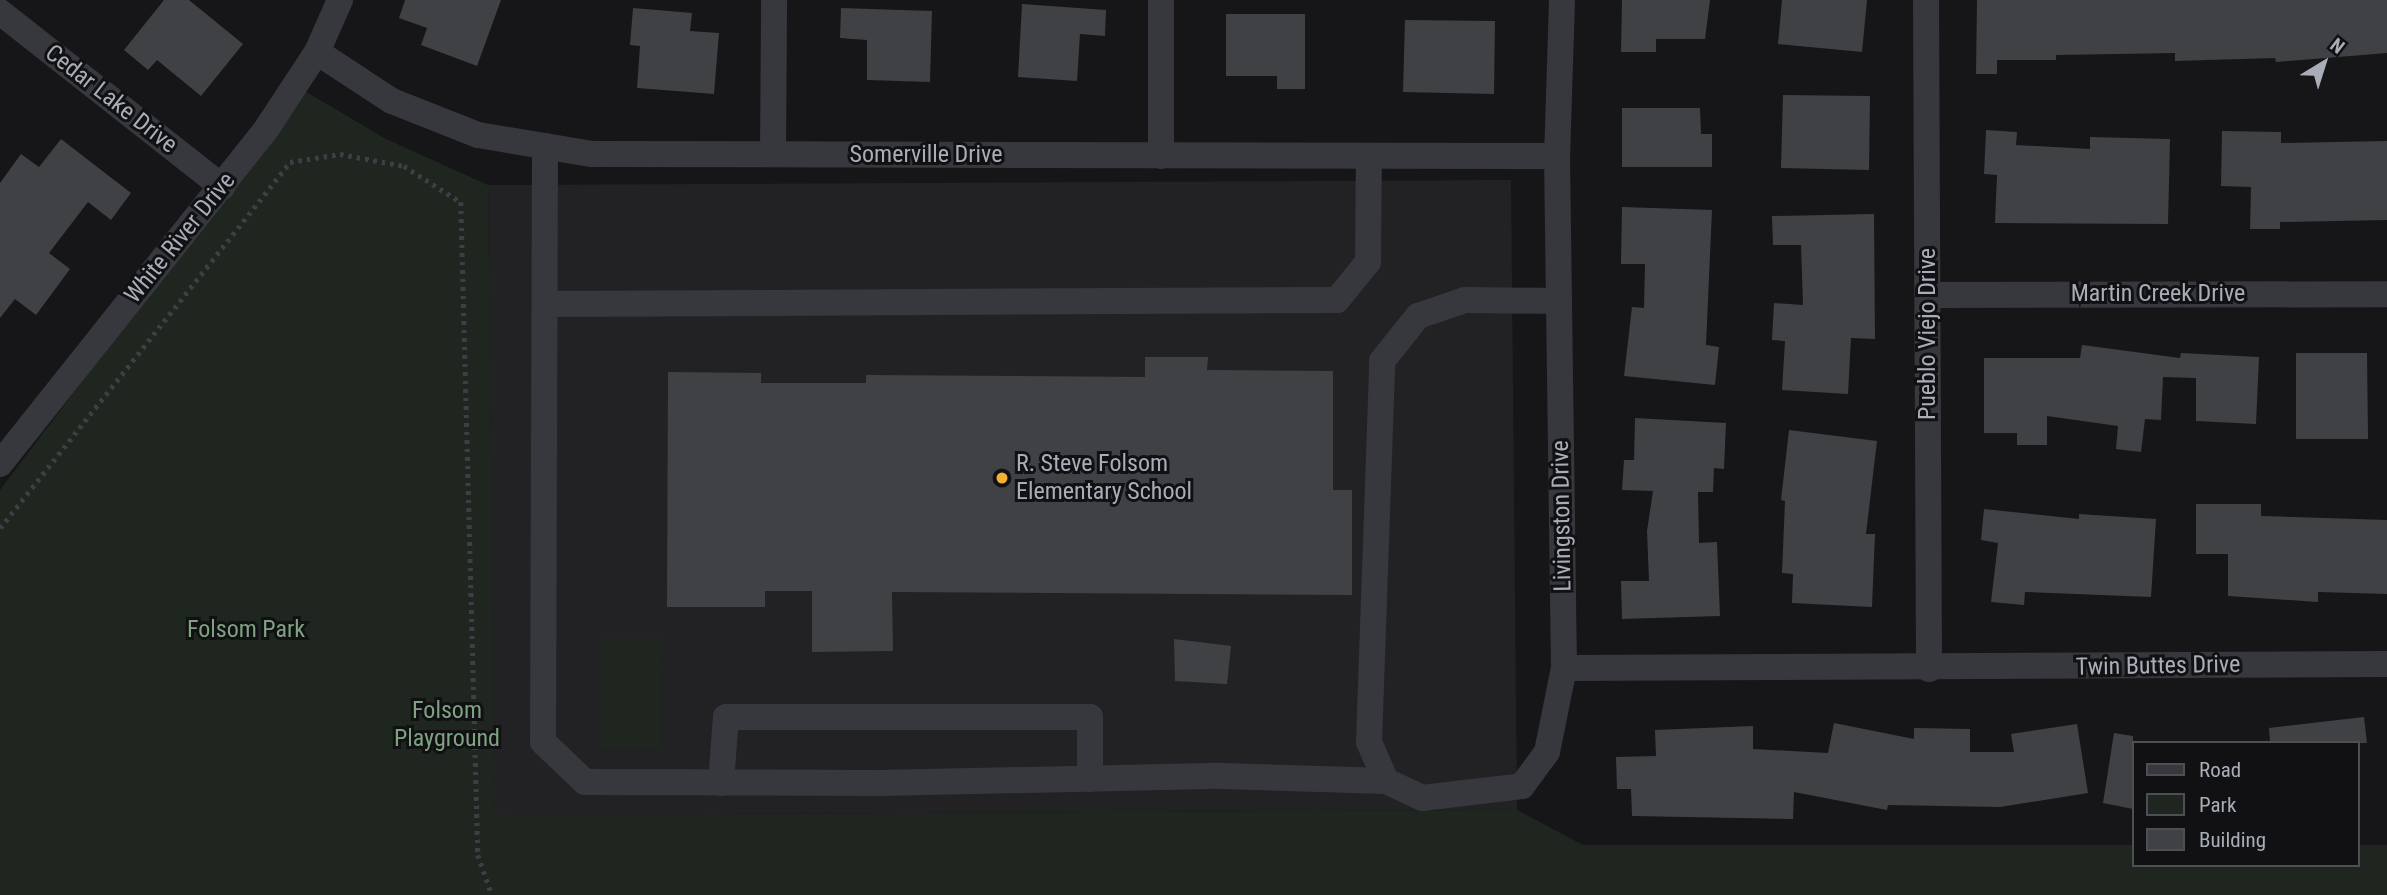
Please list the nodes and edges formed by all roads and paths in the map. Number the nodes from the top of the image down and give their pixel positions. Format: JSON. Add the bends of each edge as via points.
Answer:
{"nodes":[{"id":1,"x":341,"y":0,"type":"edge"},
{"id":2,"x":774,"y":0,"type":"edge"},
{"id":3,"x":1161,"y":0,"type":"edge"},
{"id":4,"x":1562,"y":0,"type":"edge"},
{"id":5,"x":1926,"y":0,"type":"edge"},
{"id":6,"x":0,"y":12,"type":"edge"},
{"id":7,"x":317,"y":52,"type":"junction"},
{"id":8,"x":545,"y":146,"type":"junction"},
{"id":9,"x":774,"y":154,"type":"junction"},
{"id":10,"x":1161,"y":156,"type":"junction"},
{"id":11,"x":1369,"y":156,"type":"junction"},
{"id":12,"x":1557,"y":156,"type":"junction"},
{"id":13,"x":222,"y":187,"type":"junction"},
{"id":14,"x":2387,"y":294,"type":"edge"},
{"id":15,"x":1929,"y":295,"type":"junction"},
{"id":16,"x":1559,"y":301,"type":"junction"},
{"id":17,"x":546,"y":304,"type":"junction"},
{"id":18,"x":0,"y":464,"type":"edge"},
{"id":19,"x":0,"y":528,"type":"edge"},
{"id":20,"x":2387,"y":664,"type":"edge"},
{"id":21,"x":1564,"y":668,"type":"junction"},
{"id":22,"x":1929,"y":669,"type":"junction"},
{"id":23,"x":1090,"y":779,"type":"junction"},
{"id":24,"x":1386,"y":781,"type":"junction"},
{"id":25,"x":721,"y":783,"type":"junction"},
{"id":26,"x":492,"y":895,"type":"edge"}],
"edges":[{"from":1,"to":7,"type":"street","name":"White River Drive"},
{"from":2,"to":9,"type":"street"},
{"from":3,"to":10,"type":"street"},
{"from":4,"to":12,"type":"street","name":"Livingston Drive"},
{"from":5,"to":15,"type":"street","name":"Pueblo Viejo Drive"},
{"from":6,"to":13,"type":"street","name":"Cedar Lake Drive"},
{"from":7,"to":8,"type":"street","name":"Somerville Drive","via":[[391,101],[478,135]]},
{"from":7,"to":13,"type":"street","name":"White River Drive"},
{"from":8,"to":9,"type":"street","name":"Somerville Drive","via":[[592,154]]},
{"from":8,"to":17,"type":"street"},
{"from":9,"to":10,"type":"street","name":"Somerville Drive"},
{"from":10,"to":11,"type":"street","name":"Somerville Drive"},
{"from":11,"to":12,"type":"street","name":"Somerville Drive"},
{"from":11,"to":17,"type":"street","via":[[1368,262],[1337,300]]},
{"from":12,"to":16,"type":"street","name":"Livingston Drive"},
{"from":13,"to":18,"type":"street","name":"White River Drive"},
{"from":14,"to":15,"type":"street","name":"Martin Creek Drive"},
{"from":15,"to":22,"type":"street","name":"Pueblo Viejo Drive"},
{"from":16,"to":21,"type":"street","name":"Livingston Drive"},
{"from":16,"to":24,"type":"street","via":[[1465,300],[1418,316],[1381,362],[1369,742]]},
{"from":17,"to":25,"type":"street","via":[[542,742],[585,782]]},
{"from":19,"to":26,"type":"path","via":[[290,162],[340,154],[404,166],[461,202],[478,855]]},
{"from":20,"to":22,"type":"street","name":"Twin Buttes Drive"},
{"from":21,"to":22,"type":"street"},
{"from":21,"to":24,"type":"street","name":"Livingston Drive","via":[[1547,751],[1522,786],[1422,798]]},
{"from":23,"to":24,"type":"street","via":[[1221,776]]},
{"from":23,"to":25,"type":"street"},
{"from":23,"to":25,"type":"street","via":[[1090,718],[726,717]]}]}
